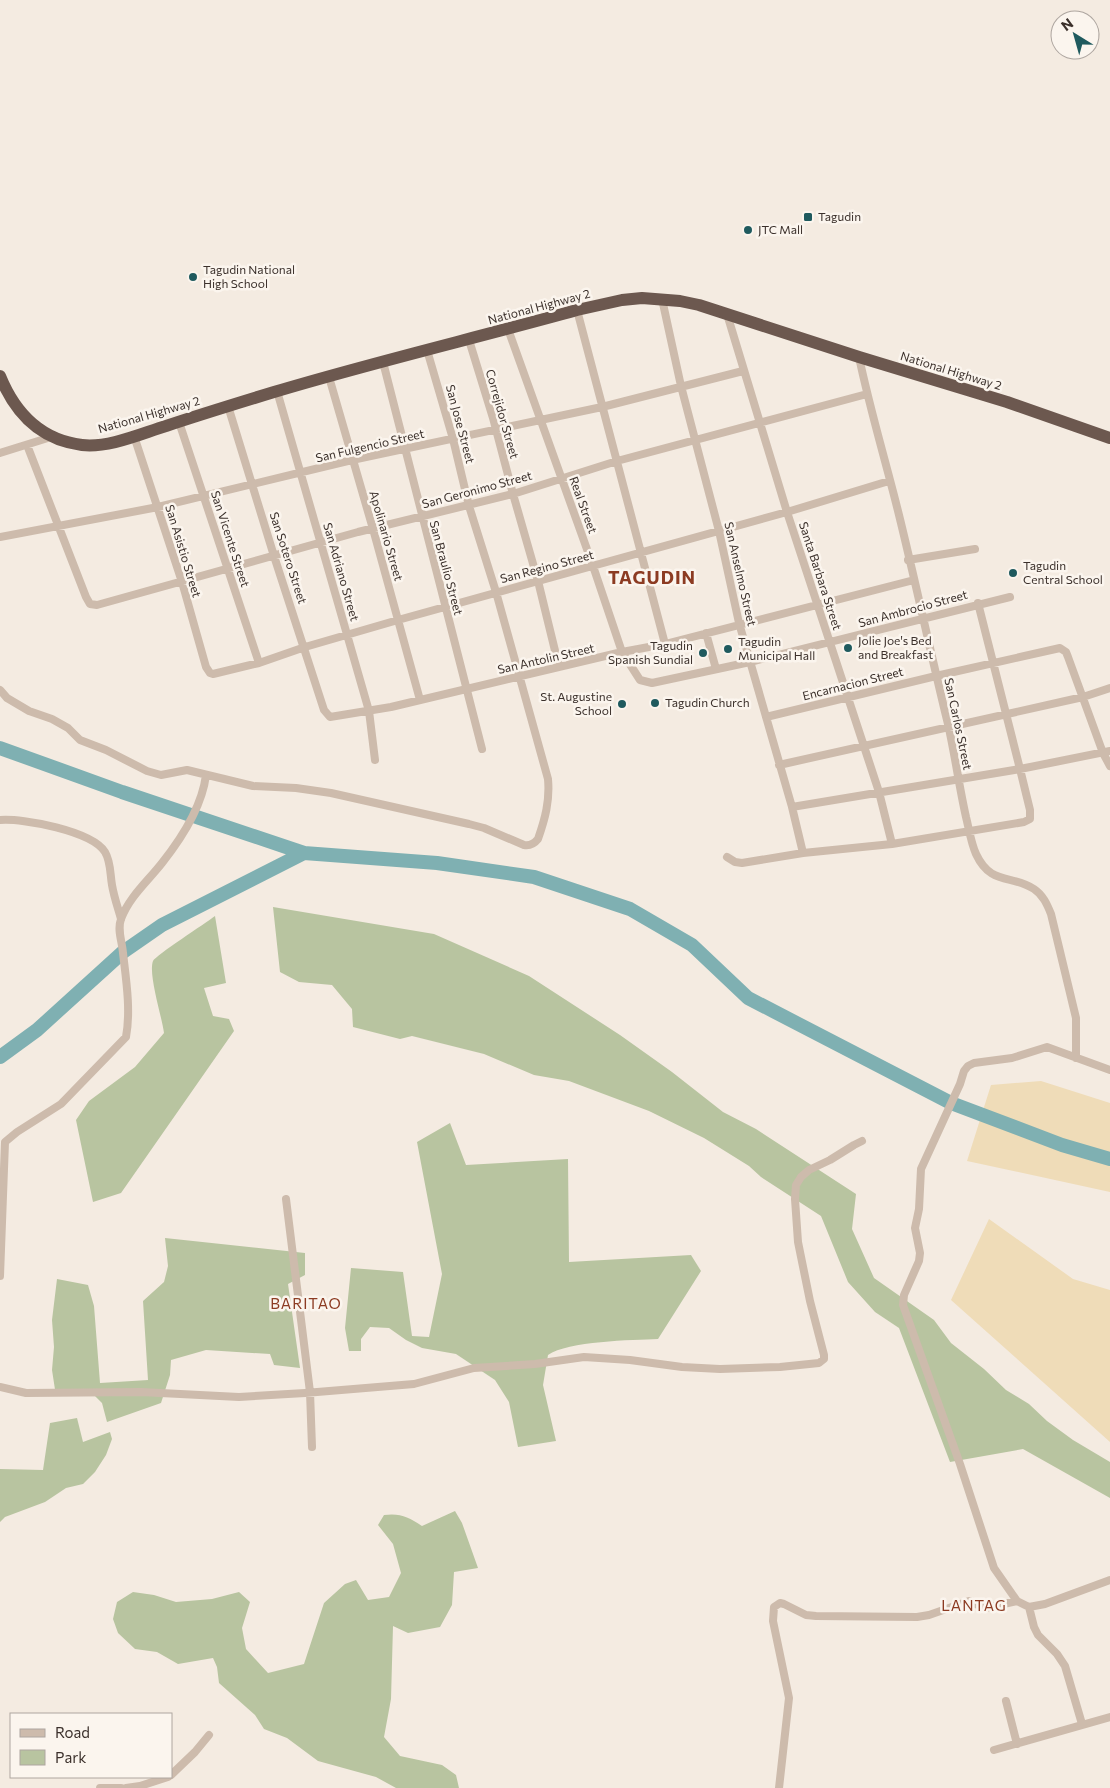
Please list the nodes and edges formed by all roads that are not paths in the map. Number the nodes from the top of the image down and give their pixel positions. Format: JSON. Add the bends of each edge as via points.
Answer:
{"nodes":[{"id":1,"x":662,"y":299,"type":"junction"},
{"id":2,"x":577,"y":310,"type":"junction"},
{"id":3,"x":727,"y":314,"type":"junction"},
{"id":4,"x":508,"y":329,"type":"junction"},
{"id":5,"x":469,"y":340,"type":"junction"},
{"id":6,"x":427,"y":350,"type":"junction"},
{"id":7,"x":859,"y":357,"type":"junction"},
{"id":8,"x":383,"y":362,"type":"junction"},
{"id":9,"x":743,"y":371,"type":"junction"},
{"id":10,"x":0,"y":376,"type":"edge"},
{"id":11,"x":328,"y":377,"type":"junction"},
{"id":12,"x":681,"y":386,"type":"junction"},
{"id":13,"x":277,"y":391,"type":"junction"},
{"id":14,"x":867,"y":394,"type":"junction"},
{"id":15,"x":228,"y":406,"type":"junction"},
{"id":16,"x":602,"y":407,"type":"junction"},
{"id":17,"x":540,"y":420,"type":"junction"},
{"id":18,"x":179,"y":422,"type":"junction"},
{"id":19,"x":760,"y":422,"type":"junction"},
{"id":20,"x":496,"y":428,"type":"junction"},
{"id":21,"x":134,"y":436,"type":"junction"},
{"id":22,"x":51,"y":437,"type":"junction"},
{"id":23,"x":1110,"y":438,"type":"edge"},
{"id":24,"x":453,"y":439,"type":"junction"},
{"id":25,"x":696,"y":440,"type":"junction"},
{"id":26,"x":27,"y":445,"type":"junction"},
{"id":27,"x":404,"y":449,"type":"junction"},
{"id":28,"x":0,"y":454,"type":"edge"},
{"id":29,"x":352,"y":460,"type":"junction"},
{"id":30,"x":617,"y":462,"type":"junction"},
{"id":31,"x":300,"y":473,"type":"junction"},
{"id":32,"x":562,"y":478,"type":"junction"},
{"id":33,"x":889,"y":481,"type":"junction"},
{"id":34,"x":253,"y":484,"type":"junction"},
{"id":35,"x":513,"y":494,"type":"junction"},
{"id":36,"x":204,"y":495,"type":"junction"},
{"id":37,"x":469,"y":506,"type":"junction"},
{"id":38,"x":158,"y":507,"type":"junction"},
{"id":39,"x":787,"y":512,"type":"junction"},
{"id":40,"x":421,"y":516,"type":"junction"},
{"id":41,"x":59,"y":525,"type":"junction"},
{"id":42,"x":373,"y":529,"type":"junction"},
{"id":43,"x":719,"y":531,"type":"junction"},
{"id":44,"x":0,"y":537,"type":"edge"},
{"id":45,"x":320,"y":542,"type":"junction"},
{"id":46,"x":975,"y":549,"type":"dead end"},
{"id":47,"x":641,"y":552,"type":"junction"},
{"id":48,"x":274,"y":556,"type":"junction"},
{"id":49,"x":908,"y":560,"type":"junction"},
{"id":50,"x":593,"y":566,"type":"junction"},
{"id":51,"x":228,"y":568,"type":"junction"},
{"id":52,"x":914,"y":580,"type":"junction"},
{"id":53,"x":538,"y":581,"type":"junction"},
{"id":54,"x":182,"y":582,"type":"junction"},
{"id":55,"x":496,"y":592,"type":"junction"},
{"id":56,"x":1010,"y":597,"type":"dead end"},
{"id":57,"x":817,"y":604,"type":"junction"},
{"id":58,"x":978,"y":604,"type":"junction"},
{"id":59,"x":444,"y":606,"type":"junction"},
{"id":60,"x":924,"y":618,"type":"junction"},
{"id":61,"x":398,"y":620,"type":"junction"},
{"id":62,"x":739,"y":624,"type":"junction"},
{"id":63,"x":706,"y":633,"type":"junction"},
{"id":64,"x":347,"y":634,"type":"junction"},
{"id":65,"x":830,"y":642,"type":"junction"},
{"id":66,"x":665,"y":644,"type":"junction"},
{"id":67,"x":305,"y":647,"type":"junction"},
{"id":68,"x":622,"y":652,"type":"junction"},
{"id":69,"x":750,"y":662,"type":"junction"},
{"id":70,"x":259,"y":663,"type":"junction"},
{"id":71,"x":993,"y":663,"type":"junction"},
{"id":72,"x":559,"y":668,"type":"junction"},
{"id":73,"x":716,"y":669,"type":"junction"},
{"id":74,"x":210,"y":673,"type":"joint"},
{"id":75,"x":936,"y":676,"type":"junction"},
{"id":76,"x":520,"y":677,"type":"junction"},
{"id":77,"x":646,"y":682,"type":"joint"},
{"id":78,"x":1110,"y":688,"type":"edge"},
{"id":79,"x":467,"y":689,"type":"junction"},
{"id":80,"x":0,"y":690,"type":"edge"},
{"id":81,"x":847,"y":697,"type":"junction"},
{"id":82,"x":1083,"y":697,"type":"junction"},
{"id":83,"x":420,"y":700,"type":"junction"},
{"id":84,"x":369,"y":711,"type":"junction"},
{"id":85,"x":1006,"y":715,"type":"junction"},
{"id":86,"x":328,"y":716,"type":"joint"},
{"id":87,"x":766,"y":717,"type":"junction"},
{"id":88,"x":948,"y":727,"type":"junction"},
{"id":89,"x":862,"y":746,"type":"junction"},
{"id":90,"x":482,"y":749,"type":"dead end"},
{"id":91,"x":1107,"y":752,"type":"edge"},
{"id":92,"x":375,"y":760,"type":"dead end"},
{"id":93,"x":779,"y":765,"type":"junction"},
{"id":94,"x":1110,"y":766,"type":"edge"},
{"id":95,"x":1020,"y":769,"type":"junction"},
{"id":96,"x":206,"y":775,"type":"junction"},
{"id":97,"x":958,"y":779,"type":"junction"},
{"id":98,"x":879,"y":792,"type":"junction"},
{"id":99,"x":792,"y":807,"type":"junction"},
{"id":100,"x":0,"y":820,"type":"edge"},
{"id":101,"x":969,"y":832,"type":"junction"},
{"id":102,"x":892,"y":844,"type":"junction"},
{"id":103,"x":803,"y":853,"type":"junction"},
{"id":104,"x":727,"y":857,"type":"dead end"},
{"id":105,"x":121,"y":919,"type":"junction"},
{"id":106,"x":1076,"y":1058,"type":"junction"},
{"id":107,"x":1110,"y":1070,"type":"edge"},
{"id":108,"x":862,"y":1141,"type":"dead end"},
{"id":109,"x":286,"y":1199,"type":"dead end"},
{"id":110,"x":0,"y":1276,"type":"edge"},
{"id":111,"x":0,"y":1387,"type":"edge"},
{"id":112,"x":310,"y":1392,"type":"junction"},
{"id":113,"x":312,"y":1447,"type":"dead end"},
{"id":114,"x":1110,"y":1580,"type":"edge"},
{"id":115,"x":1017,"y":1601,"type":"junction"},
{"id":116,"x":1030,"y":1607,"type":"junction"},
{"id":117,"x":1006,"y":1701,"type":"dead end"},
{"id":118,"x":1110,"y":1717,"type":"edge"},
{"id":119,"x":1082,"y":1724,"type":"junction"},
{"id":120,"x":209,"y":1734,"type":"dead end"},
{"id":121,"x":1017,"y":1744,"type":"junction"},
{"id":122,"x":994,"y":1750,"type":"dead end"},
{"id":123,"x":172,"y":1774,"type":"edge"},
{"id":124,"x":165,"y":1778,"type":"edge"},
{"id":125,"x":100,"y":1788,"type":"edge"},
{"id":126,"x":120,"y":1788,"type":"edge"},
{"id":127,"x":126,"y":1788,"type":"edge"},
{"id":128,"x":779,"y":1788,"type":"edge"}],
"edges":[{"from":1,"to":2,"type":"highway","name":"National Highway 2","via":[[622,300]]},
{"from":1,"to":3,"type":"highway","name":"National Highway 2"},
{"from":1,"to":12,"type":"street","name":"San Anselmo Street"},
{"from":2,"to":4,"type":"highway","name":"National Highway 2"},
{"from":2,"to":16,"type":"street"},
{"from":3,"to":7,"type":"highway","name":"National Highway 2"},
{"from":3,"to":9,"type":"street","name":"Santa Barbara Street"},
{"from":4,"to":5,"type":"highway","name":"National Highway 2"},
{"from":4,"to":17,"type":"street","name":"Real Street"},
{"from":5,"to":6,"type":"highway","name":"National Highway 2"},
{"from":5,"to":20,"type":"street","name":"Correjidor Street"},
{"from":6,"to":8,"type":"highway","name":"National Highway 2"},
{"from":6,"to":24,"type":"street","name":"San Jose Street"},
{"from":7,"to":14,"type":"street","name":"San Carlos Street"},
{"from":7,"to":23,"type":"highway","name":"National Highway 2","via":[[1007,402]]},
{"from":8,"to":11,"type":"highway","name":"National Highway 2"},
{"from":8,"to":27,"type":"street","name":"San Braulio Street"},
{"from":9,"to":12,"type":"street","name":"San Fulgencio Street"},
{"from":9,"to":19,"type":"street","name":"Santa Barbara Street"},
{"from":10,"to":22,"type":"highway","name":"National Highway 2","via":[[24,417]]},
{"from":11,"to":13,"type":"highway","name":"National Highway 2"},
{"from":11,"to":29,"type":"street","name":"Apolinario Street"},
{"from":12,"to":16,"type":"street","name":"San Fulgencio Street"},
{"from":12,"to":25,"type":"street","name":"San Anselmo Street"},
{"from":13,"to":15,"type":"highway","name":"National Highway 2"},
{"from":13,"to":31,"type":"street","name":"San Adriano Street"},
{"from":14,"to":19,"type":"street","name":"San Geronimo Street"},
{"from":14,"to":33,"type":"street","name":"San Carlos Street"},
{"from":15,"to":18,"type":"highway","name":"National Highway 2"},
{"from":15,"to":34,"type":"street","name":"San Sotero Street"},
{"from":16,"to":17,"type":"street","name":"San Fulgencio Street"},
{"from":16,"to":30,"type":"street"},
{"from":17,"to":20,"type":"street","name":"San Fulgencio Street"},
{"from":17,"to":32,"type":"street","name":"Real Street"},
{"from":18,"to":21,"type":"highway","name":"National Highway 2"},
{"from":18,"to":36,"type":"street","name":"San Vicente Street"},
{"from":19,"to":25,"type":"street","name":"San Geronimo Street"},
{"from":19,"to":39,"type":"street","name":"Santa Barbara Street"},
{"from":20,"to":24,"type":"street","name":"San Fulgencio Street"},
{"from":20,"to":35,"type":"street","name":"Correjidor Street"},
{"from":21,"to":22,"type":"highway","name":"National Highway 2","via":[[83,445]]},
{"from":21,"to":38,"type":"street","name":"San Asistio Street"},
{"from":22,"to":26,"type":"street"},
{"from":24,"to":27,"type":"street","name":"San Fulgencio Street"},
{"from":24,"to":37,"type":"street","name":"San Jose Street"},
{"from":25,"to":30,"type":"street","name":"San Geronimo Street"},
{"from":25,"to":43,"type":"street","name":"San Anselmo Street"},
{"from":26,"to":28,"type":"street"},
{"from":26,"to":41,"type":"street"},
{"from":27,"to":29,"type":"street","name":"San Fulgencio Street"},
{"from":27,"to":40,"type":"street","name":"San Braulio Street"},
{"from":29,"to":31,"type":"street","name":"San Fulgencio Street"},
{"from":29,"to":42,"type":"street","name":"Apolinario Street"},
{"from":30,"to":32,"type":"street","name":"San Geronimo Street"},
{"from":30,"to":47,"type":"street"},
{"from":31,"to":34,"type":"street","name":"San Fulgencio Street"},
{"from":31,"to":45,"type":"street","name":"San Adriano Street"},
{"from":32,"to":35,"type":"street","name":"San Geronimo Street"},
{"from":32,"to":50,"type":"street","name":"Real Street"},
{"from":33,"to":39,"type":"street","name":"San Regino Street"},
{"from":33,"to":49,"type":"street","name":"San Carlos Street"},
{"from":34,"to":36,"type":"street","name":"San Fulgencio Street"},
{"from":34,"to":48,"type":"street","name":"San Sotero Street"},
{"from":35,"to":37,"type":"street","name":"San Geronimo Street"},
{"from":35,"to":53,"type":"street","name":"Correjidor Street"},
{"from":36,"to":38,"type":"street","name":"San Fulgencio Street"},
{"from":36,"to":51,"type":"street","name":"San Vicente Street"},
{"from":37,"to":40,"type":"street","name":"San Geronimo Street"},
{"from":37,"to":55,"type":"street","name":"San Jose Street"},
{"from":38,"to":41,"type":"street","name":"San Fulgencio Street"},
{"from":38,"to":54,"type":"street","name":"San Asistio Street"},
{"from":39,"to":43,"type":"street","name":"San Regino Street"},
{"from":39,"to":57,"type":"street","name":"Santa Barbara Street"},
{"from":40,"to":42,"type":"street","name":"San Geronimo Street"},
{"from":40,"to":59,"type":"street","name":"San Braulio Street"},
{"from":41,"to":44,"type":"street","name":"San Fulgencio Street"},
{"from":41,"to":54,"type":"street","name":"San Geronimo Street","via":[[90,604]]},
{"from":42,"to":45,"type":"street","name":"San Geronimo Street"},
{"from":42,"to":61,"type":"street","name":"Apolinario Street"},
{"from":43,"to":47,"type":"street","name":"San Regino Street"},
{"from":43,"to":62,"type":"street","name":"San Anselmo Street"},
{"from":45,"to":48,"type":"street","name":"San Geronimo Street"},
{"from":45,"to":64,"type":"street","name":"San Adriano Street"},
{"from":46,"to":49,"type":"street"},
{"from":47,"to":50,"type":"street","name":"San Regino Street"},
{"from":47,"to":66,"type":"street"},
{"from":48,"to":51,"type":"street","name":"San Geronimo Street"},
{"from":48,"to":67,"type":"street","name":"San Sotero Street"},
{"from":49,"to":52,"type":"street","name":"San Carlos Street"},
{"from":50,"to":53,"type":"street","name":"San Regino Street"},
{"from":50,"to":68,"type":"street","name":"Real Street"},
{"from":51,"to":54,"type":"street","name":"San Geronimo Street"},
{"from":51,"to":70,"type":"street","name":"San Vicente Street"},
{"from":52,"to":57,"type":"street","name":"San Antolin Street"},
{"from":52,"to":60,"type":"street","name":"San Carlos Street"},
{"from":53,"to":55,"type":"street","name":"San Regino Street"},
{"from":53,"to":72,"type":"street","name":"Correjidor Street"},
{"from":54,"to":74,"type":"street","name":"San Asistio Street"},
{"from":55,"to":59,"type":"street","name":"San Regino Street"},
{"from":55,"to":76,"type":"street","name":"San Jose Street"},
{"from":56,"to":58,"type":"street","name":"San Ambrocio Street"},
{"from":57,"to":62,"type":"street","name":"San Antolin Street"},
{"from":57,"to":65,"type":"street","name":"Santa Barbara Street"},
{"from":58,"to":60,"type":"street","name":"San Ambrocio Street"},
{"from":58,"to":71,"type":"street"},
{"from":59,"to":61,"type":"street","name":"San Regino Street"},
{"from":59,"to":79,"type":"street","name":"San Braulio Street"},
{"from":60,"to":65,"type":"street","name":"San Ambrocio Street"},
{"from":60,"to":75,"type":"street","name":"San Carlos Street"},
{"from":61,"to":64,"type":"street","name":"San Regino Street"},
{"from":61,"to":83,"type":"street","name":"Apolinario Street"},
{"from":62,"to":63,"type":"street","name":"San Antolin Street"},
{"from":62,"to":69,"type":"street","name":"San Anselmo Street"},
{"from":63,"to":66,"type":"street","name":"San Antolin Street"},
{"from":63,"to":73,"type":"street"},
{"from":64,"to":67,"type":"street","name":"San Regino Street"},
{"from":64,"to":84,"type":"street","name":"San Adriano Street"},
{"from":65,"to":69,"type":"street","name":"San Ambrocio Street"},
{"from":65,"to":81,"type":"street","name":"Santa Barbara Street"},
{"from":66,"to":68,"type":"street","name":"San Antolin Street"},
{"from":67,"to":70,"type":"street","name":"San Regino Street"},
{"from":67,"to":86,"type":"street","name":"San Sotero Street"},
{"from":68,"to":72,"type":"street","name":"San Antolin Street"},
{"from":68,"to":77,"type":"street","name":"Real Street","via":[[635,674]]},
{"from":69,"to":73,"type":"street","name":"San Ambrocio Street"},
{"from":69,"to":87,"type":"street","name":"San Anselmo Street"},
{"from":70,"to":74,"type":"street","name":"San Regino Street"},
{"from":71,"to":75,"type":"street","name":"Encarnacion Street"},
{"from":71,"to":82,"type":"street","name":"Encarnacion Street","via":[[1055,648],[1063,649]]},
{"from":71,"to":85,"type":"street"},
{"from":72,"to":76,"type":"street","name":"San Antolin Street"},
{"from":73,"to":77,"type":"street","name":"San Ambrocio Street"},
{"from":75,"to":81,"type":"street","name":"Encarnacion Street"},
{"from":75,"to":88,"type":"street","name":"San Carlos Street"},
{"from":76,"to":79,"type":"street","name":"San Antolin Street"},
{"from":76,"to":96,"type":"street","name":"San Jose Street","via":[[549,793],[538,839],[528,846],[469,824],[331,793],[253,786]]},
{"from":78,"to":82,"type":"street"},
{"from":79,"to":83,"type":"street","name":"San Antolin Street"},
{"from":79,"to":90,"type":"street","name":"San Braulio Street"},
{"from":80,"to":96,"type":"street","via":[[29,711],[68,728],[80,740],[147,771],[161,775],[188,770]]},
{"from":81,"to":87,"type":"street","name":"Encarnacion Street"},
{"from":81,"to":89,"type":"street","name":"Santa Barbara Street"},
{"from":82,"to":85,"type":"street"},
{"from":82,"to":91,"type":"street"},
{"from":83,"to":84,"type":"street","name":"San Antolin Street"},
{"from":84,"to":86,"type":"street","name":"San Antolin Street","via":[[334,718]]},
{"from":84,"to":92,"type":"street","name":"San Adriano Street"},
{"from":85,"to":88,"type":"street"},
{"from":85,"to":95,"type":"street"},
{"from":87,"to":93,"type":"street","name":"San Anselmo Street"},
{"from":88,"to":89,"type":"street"},
{"from":88,"to":97,"type":"street","name":"San Carlos Street"},
{"from":89,"to":93,"type":"street"},
{"from":89,"to":98,"type":"street","name":"Santa Barbara Street"},
{"from":91,"to":94,"type":"street"},
{"from":91,"to":95,"type":"street"},
{"from":93,"to":99,"type":"street","name":"San Anselmo Street"},
{"from":95,"to":97,"type":"street"},
{"from":95,"to":101,"type":"street","via":[[1030,819]]},
{"from":96,"to":105,"type":"street","via":[[203,794],[181,834],[131,900]]},
{"from":97,"to":98,"type":"street"},
{"from":97,"to":101,"type":"street","name":"San Carlos Street"},
{"from":98,"to":99,"type":"street"},
{"from":98,"to":102,"type":"street","name":"Santa Barbara Street"},
{"from":99,"to":103,"type":"street","name":"San Anselmo Street"},
{"from":100,"to":105,"type":"street","via":[[47,825],[96,842],[109,861]]},
{"from":101,"to":102,"type":"street"},
{"from":101,"to":106,"type":"street","name":"San Carlos Street","via":[[975,852],[987,870],[999,878],[1029,886],[1047,902],[1076,1018]]},
{"from":102,"to":103,"type":"street"},
{"from":103,"to":104,"type":"street","via":[[742,863]]},
{"from":105,"to":110,"type":"street","via":[[126,1037],[61,1104],[5,1142]]},
{"from":106,"to":107,"type":"street"},
{"from":106,"to":115,"type":"street","via":[[1047,1047],[1012,1058],[974,1063],[964,1071],[921,1169],[915,1228],[919,1261],[904,1295],[906,1315],[994,1568]]},
{"from":108,"to":112,"type":"street","via":[[809,1170],[796,1185],[798,1242],[824,1355],[819,1363],[720,1369],[584,1357],[474,1368],[414,1384]]},
{"from":109,"to":112,"type":"street"},
{"from":111,"to":112,"type":"street","via":[[26,1393],[141,1392],[239,1396]]},
{"from":112,"to":113,"type":"street"},
{"from":114,"to":116,"type":"street"},
{"from":115,"to":116,"type":"street"},
{"from":115,"to":128,"type":"street","via":[[985,1608],[969,1601],[917,1617],[816,1616],[784,1604],[776,1605],[773,1621],[788,1698]]},
{"from":116,"to":119,"type":"street","via":[[1038,1635],[1065,1666]]},
{"from":117,"to":121,"type":"street"},
{"from":118,"to":119,"type":"street"},
{"from":119,"to":121,"type":"street"},
{"from":120,"to":123,"type":"street"},
{"from":121,"to":122,"type":"street"},
{"from":124,"to":127,"type":"street"},
{"from":125,"to":126,"type":"street"}]}
